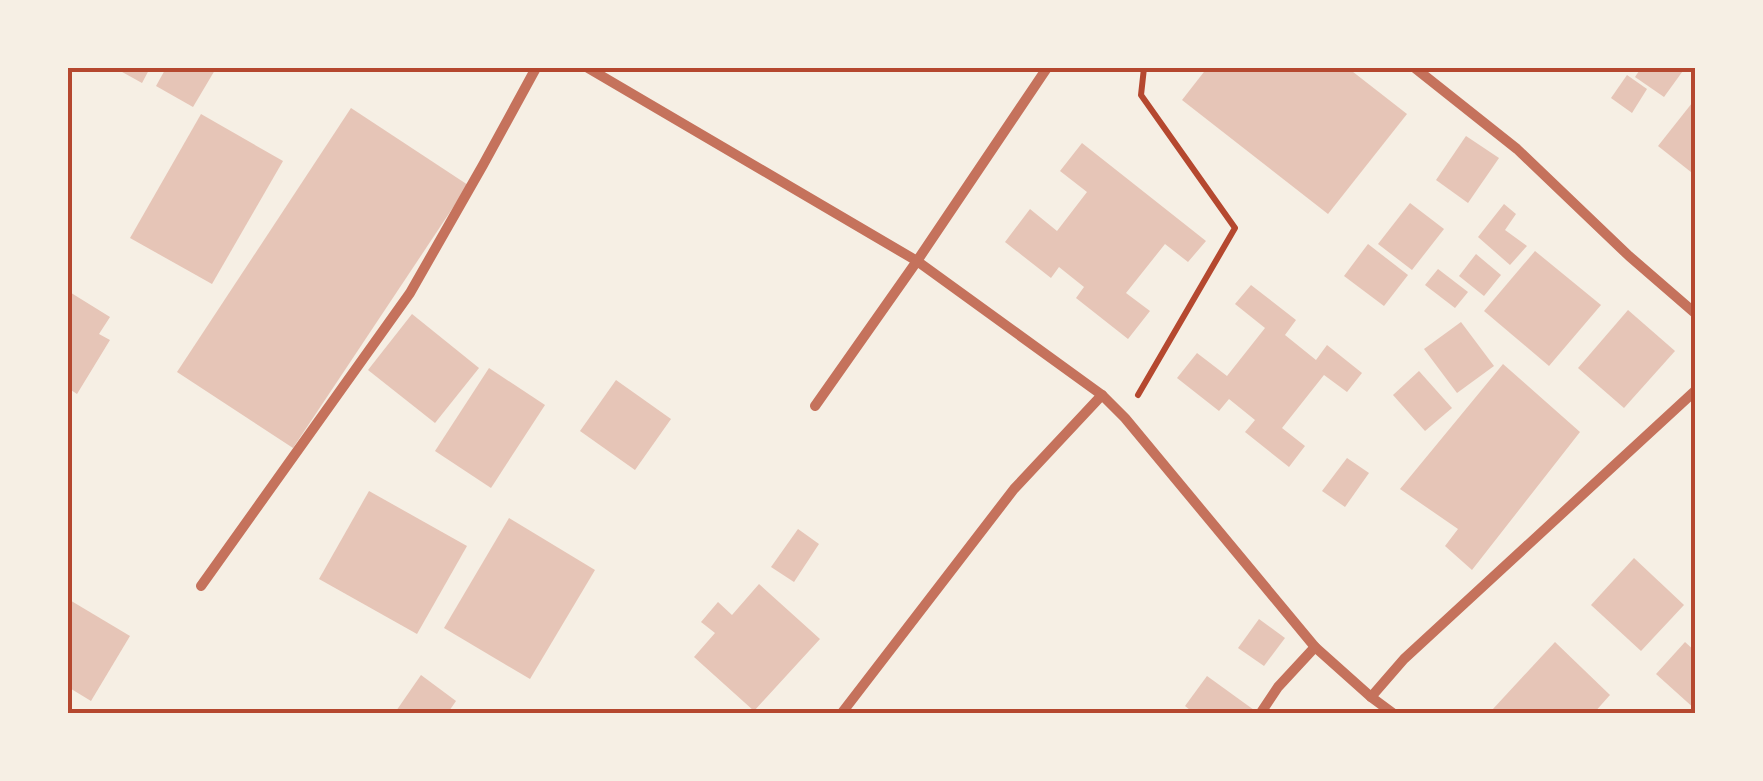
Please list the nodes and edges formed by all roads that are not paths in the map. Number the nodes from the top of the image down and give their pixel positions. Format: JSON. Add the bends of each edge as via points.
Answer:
{"nodes":[{"id":1,"x":536,"y":68,"type":"edge"},
{"id":2,"x":588,"y":68,"type":"edge"},
{"id":3,"x":1048,"y":68,"type":"edge"},
{"id":4,"x":1416,"y":68,"type":"edge"},
{"id":5,"x":917,"y":261,"type":"junction"},
{"id":6,"x":1696,"y":314,"type":"edge"},
{"id":7,"x":1696,"y":390,"type":"edge"},
{"id":8,"x":1102,"y":395,"type":"junction"},
{"id":9,"x":814,"y":406,"type":"dead end"},
{"id":10,"x":202,"y":586,"type":"dead end"},
{"id":11,"x":1316,"y":648,"type":"junction"},
{"id":12,"x":1371,"y":697,"type":"junction"},
{"id":13,"x":841,"y":714,"type":"edge"},
{"id":14,"x":1260,"y":714,"type":"edge"},
{"id":15,"x":1394,"y":714,"type":"edge"}],
"edges":[{"from":1,"to":10,"type":"street","via":[[410,292]]},
{"from":2,"to":5,"type":"street"},
{"from":3,"to":5,"type":"street"},
{"from":4,"to":6,"type":"street","via":[[1517,150]]},
{"from":5,"to":8,"type":"street"},
{"from":5,"to":9,"type":"street"},
{"from":7,"to":12,"type":"street"},
{"from":8,"to":11,"type":"street"},
{"from":8,"to":13,"type":"street","via":[[1014,489]]},
{"from":11,"to":12,"type":"street"},
{"from":11,"to":14,"type":"street"},
{"from":12,"to":15,"type":"street"}]}
